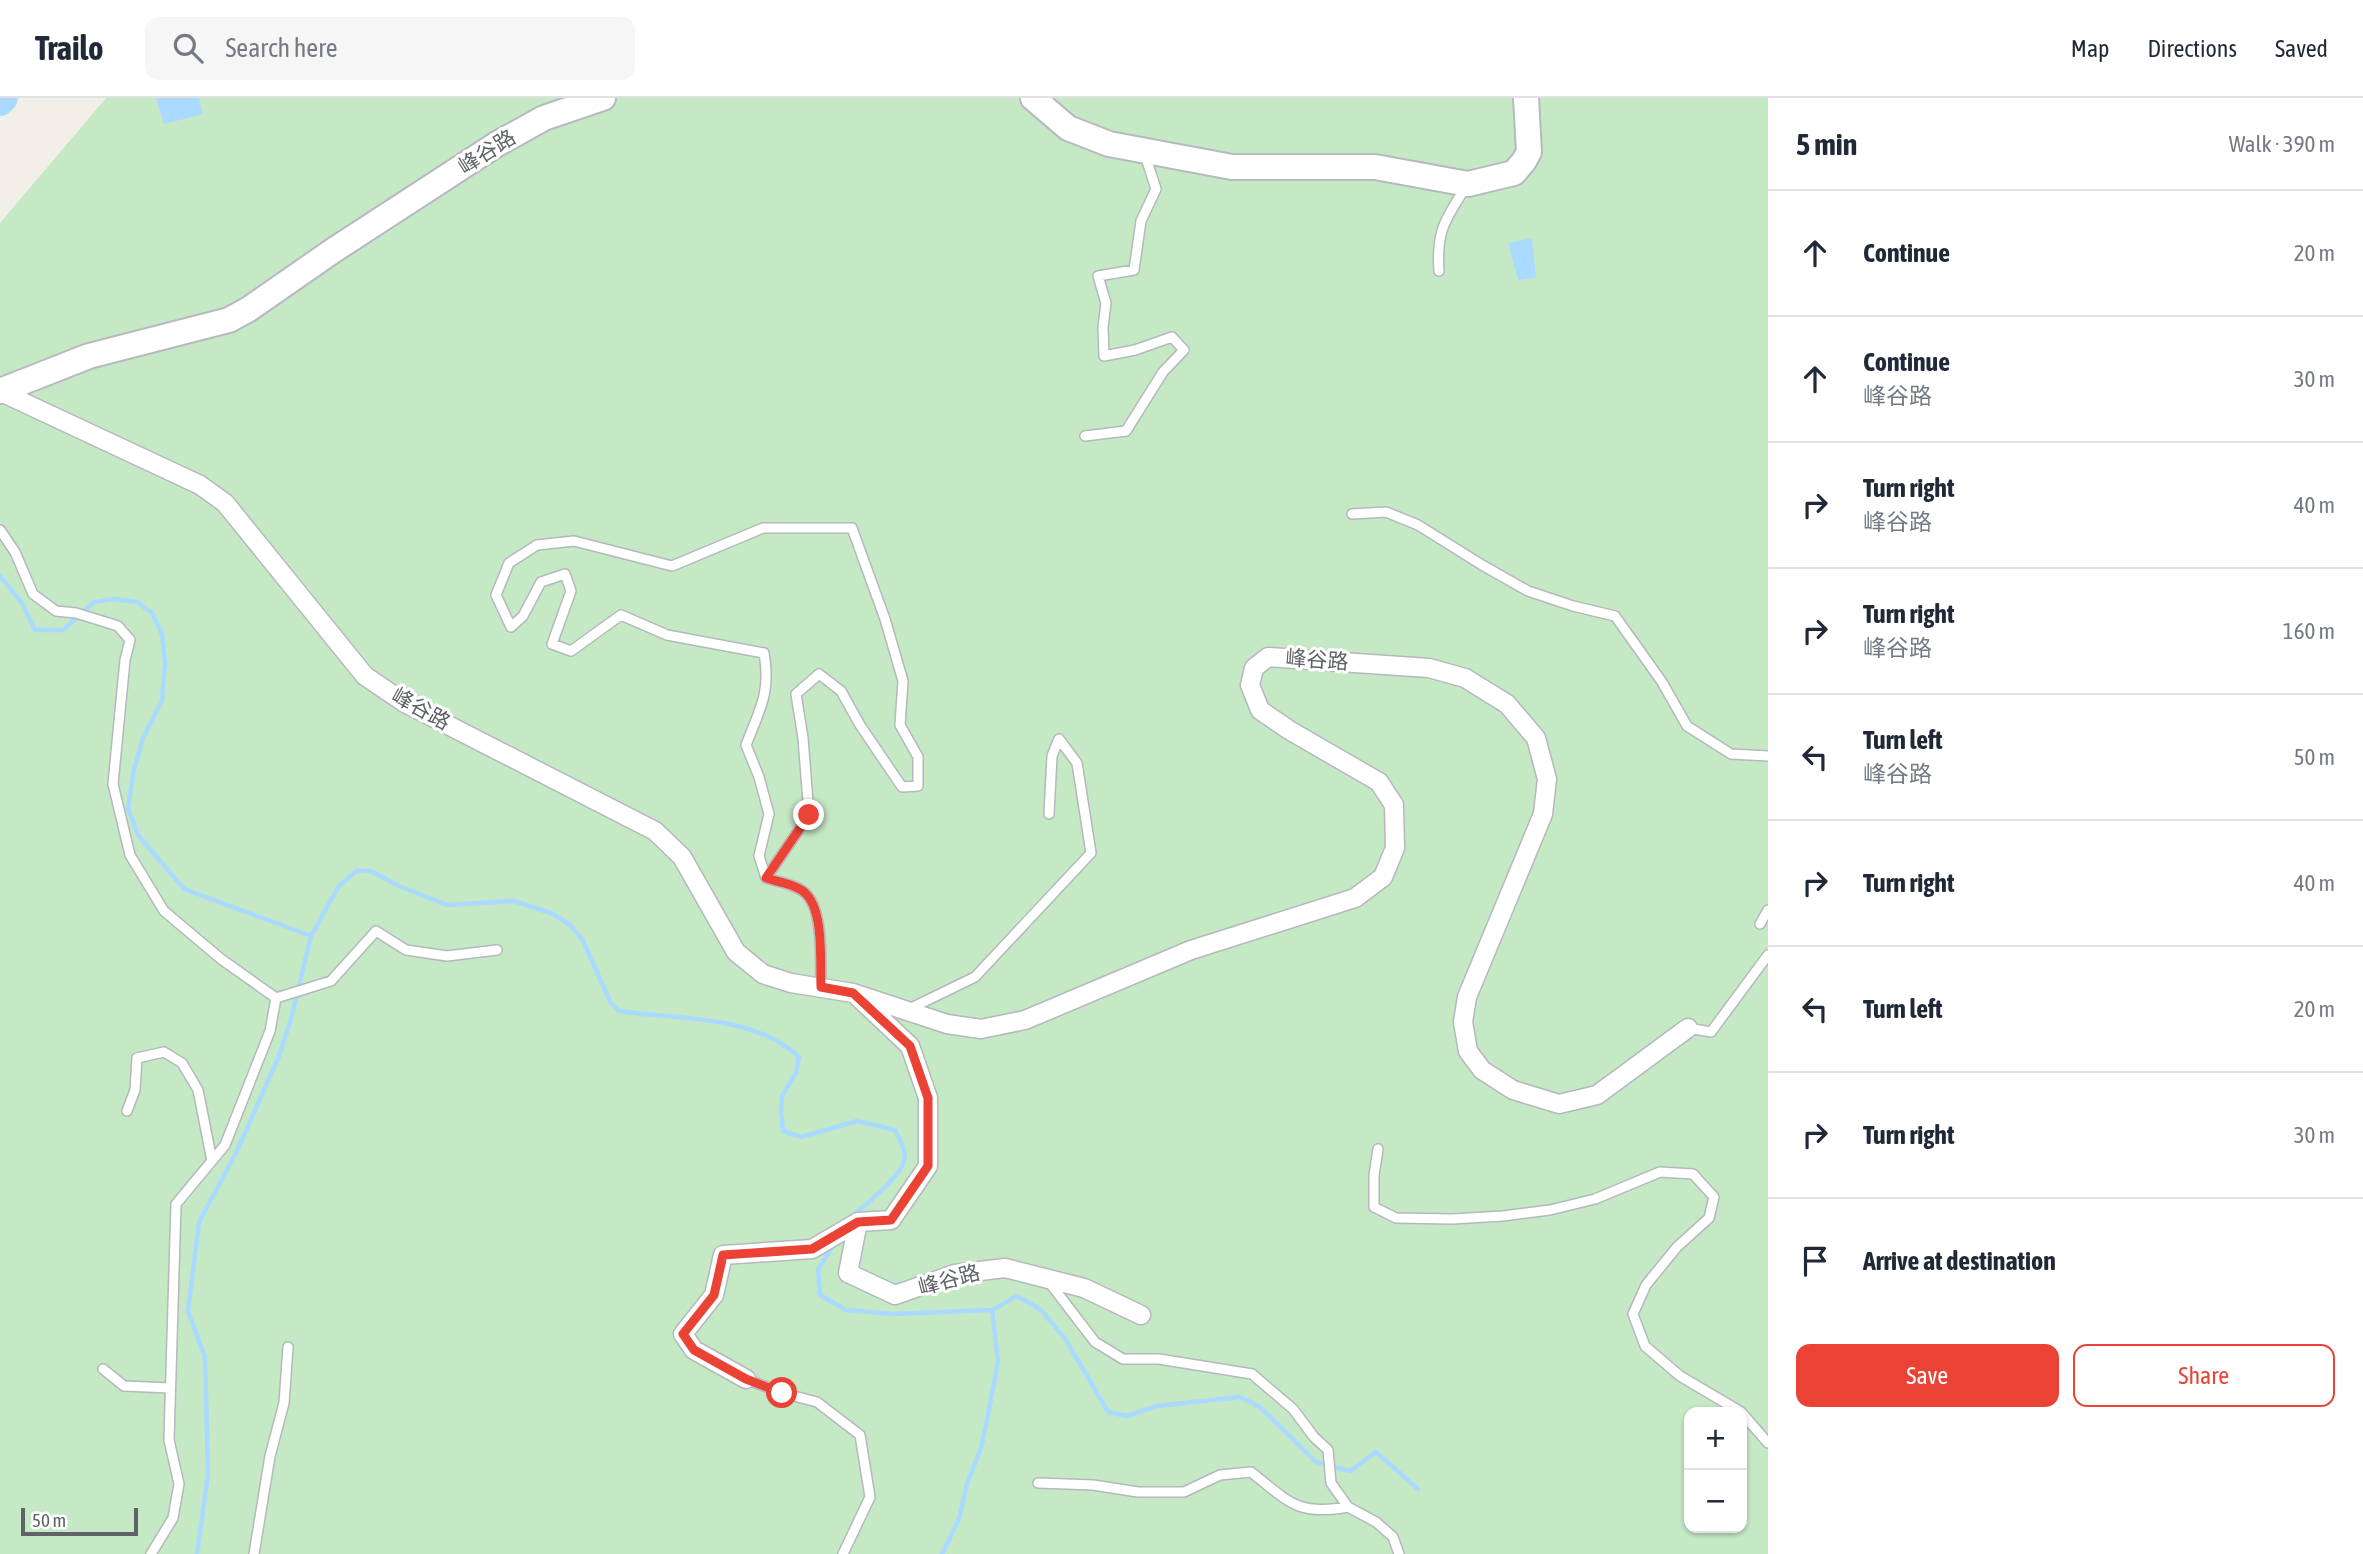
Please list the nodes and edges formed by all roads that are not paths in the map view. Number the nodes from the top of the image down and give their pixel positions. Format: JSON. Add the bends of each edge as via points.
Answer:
{"nodes":[{"id":1,"x":603,"y":98,"type":"edge"},
{"id":2,"x":1033,"y":98,"type":"edge"},
{"id":3,"x":1526,"y":98,"type":"edge"},
{"id":4,"x":1143,"y":150,"type":"junction"},
{"id":5,"x":1468,"y":184,"type":"junction"},
{"id":6,"x":1439,"y":271,"type":"dead end"},
{"id":7,"x":1,"y":392,"type":"edge"},
{"id":8,"x":1085,"y":436,"type":"dead end"},
{"id":9,"x":1352,"y":514,"type":"dead end"},
{"id":10,"x":0,"y":530,"type":"edge"},
{"id":11,"x":1768,"y":756,"type":"edge"},
{"id":12,"x":1049,"y":814,"type":"dead end"},
{"id":13,"x":766,"y":878,"type":"junction"},
{"id":14,"x":1768,"y":909,"type":"edge"},
{"id":15,"x":1760,"y":924,"type":"dead end"},
{"id":16,"x":497,"y":950,"type":"dead end"},
{"id":17,"x":1768,"y":956,"type":"edge"},
{"id":18,"x":821,"y":987,"type":"junction"},
{"id":19,"x":853,"y":993,"type":"junction"},
{"id":20,"x":281,"y":997,"type":"junction"},
{"id":21,"x":905,"y":1010,"type":"junction"},
{"id":22,"x":1688,"y":1028,"type":"joint"},
{"id":23,"x":127,"y":1111,"type":"dead end"},
{"id":24,"x":1378,"y":1149,"type":"dead end"},
{"id":25,"x":212,"y":1161,"type":"junction"},
{"id":26,"x":857,"y":1222,"type":"junction"},
{"id":27,"x":1046,"y":1278,"type":"junction"},
{"id":28,"x":1141,"y":1315,"type":"dead end"},
{"id":29,"x":288,"y":1347,"type":"dead end"},
{"id":30,"x":103,"y":1369,"type":"dead end"},
{"id":31,"x":746,"y":1379,"type":"joint"},
{"id":32,"x":170,"y":1388,"type":"junction"},
{"id":33,"x":1731,"y":1407,"type":"edge"},
{"id":34,"x":1747,"y":1420,"type":"edge"},
{"id":35,"x":1768,"y":1443,"type":"edge"},
{"id":36,"x":1038,"y":1483,"type":"dead end"},
{"id":37,"x":1348,"y":1507,"type":"junction"},
{"id":38,"x":151,"y":1554,"type":"edge"},
{"id":39,"x":254,"y":1554,"type":"edge"},
{"id":40,"x":843,"y":1554,"type":"edge"},
{"id":41,"x":1399,"y":1554,"type":"edge"}],
"edges":[{"from":1,"to":7,"type":"street","name":"峰谷路","via":[[544,118],[497,144],[229,320],[89,356]]},
{"from":2,"to":4,"type":"street","via":[[1069,128],[1109,144]]},
{"from":3,"to":5,"type":"street","via":[[1529,152],[1524,161],[1514,173]]},
{"from":4,"to":5,"type":"street","via":[[1232,167],[1375,167]]},
{"from":4,"to":8,"type":"lane","via":[[1156,189],[1142,221],[1134,270],[1098,276],[1106,303],[1104,356],[1172,337],[1184,350],[1163,372],[1126,431]]},
{"from":5,"to":6,"type":"lane","via":[[1441,227]]},
{"from":7,"to":18,"type":"street","name":"峰谷路","via":[[200,485],[225,503],[366,676],[405,703],[655,831],[682,858],[736,952],[762,974]]},
{"from":9,"to":11,"type":"lane","via":[[1386,512],[1418,524],[1528,591],[1615,616],[1687,726],[1731,754]]},
{"from":10,"to":20,"type":"lane","via":[[33,594],[56,611],[118,625],[130,640],[113,784],[130,855],[164,911],[221,959]]},
{"from":12,"to":21,"type":"lane","via":[[1052,756],[1059,739],[1077,763],[1091,853],[975,977]]},
{"from":13,"to":13,"type":"lane","via":[[759,856],[769,814],[746,745],[766,694],[764,653],[667,635],[621,615],[571,651],[552,644],[571,591],[565,574],[541,582],[512,627],[496,596],[509,563],[537,545],[574,541],[672,566],[762,528],[852,528],[903,681],[900,725],[918,757],[918,786],[902,787],[841,691],[819,674],[796,694],[809,815]]},
{"from":13,"to":18,"type":"lane","via":[[807,895],[820,925]]},
{"from":14,"to":15,"type":"lane"},
{"from":16,"to":20,"type":"lane","via":[[447,956],[406,950],[376,931],[331,981]]},
{"from":17,"to":22,"type":"lane","via":[[1711,1032]]},
{"from":18,"to":19,"type":"street","name":"峰谷路"},
{"from":19,"to":21,"type":"street","name":"峰谷路"},
{"from":19,"to":26,"type":"street","via":[[910,1046],[928,1098],[928,1166],[891,1220]]},
{"from":20,"to":25,"type":"lane","via":[[225,1145]]},
{"from":21,"to":22,"type":"street","name":"峰谷路","via":[[947,1024],[981,1028],[1025,1020],[1191,950],[1355,898],[1383,877],[1395,848],[1394,805],[1379,782],[1260,710],[1250,685],[1254,668],[1268,657],[1429,668],[1465,678],[1507,704],[1536,738],[1547,779],[1543,814],[1467,997],[1463,1021],[1468,1051],[1482,1070],[1513,1090],[1559,1104],[1597,1095]]},
{"from":23,"to":25,"type":"lane","via":[[135,1090],[137,1058],[164,1052],[182,1063],[198,1090]]},
{"from":24,"to":33,"type":"lane","via":[[1374,1208],[1396,1217],[1451,1219],[1550,1210],[1595,1199],[1660,1172],[1693,1174],[1714,1197],[1709,1217],[1646,1284],[1633,1314],[1645,1346],[1680,1376]]},
{"from":25,"to":32,"type":"lane","via":[[176,1204]]},
{"from":26,"to":27,"type":"street","name":"峰谷路","via":[[848,1273],[895,1295],[955,1274],[1005,1268]]},
{"from":26,"to":31,"type":"street","via":[[812,1249],[723,1255],[714,1295],[683,1334],[694,1350]]},
{"from":27,"to":28,"type":"street","name":"峰谷路","via":[[1084,1288]]},
{"from":27,"to":37,"type":"lane","via":[[1095,1342],[1123,1359],[1159,1359],[1252,1374],[1293,1409],[1328,1450],[1331,1483]]},
{"from":29,"to":39,"type":"lane","via":[[284,1403]]},
{"from":30,"to":32,"type":"lane","via":[[124,1386]]},
{"from":31,"to":40,"type":"lane","via":[[817,1402],[860,1435],[870,1497]]},
{"from":32,"to":38,"type":"lane","via":[[169,1440],[179,1484],[173,1518]]},
{"from":34,"to":35,"type":"lane"},
{"from":36,"to":37,"type":"lane","via":[[1184,1492],[1220,1475],[1251,1472],[1298,1507],[1323,1511]]},
{"from":37,"to":41,"type":"lane","via":[[1394,1537]]}]}
